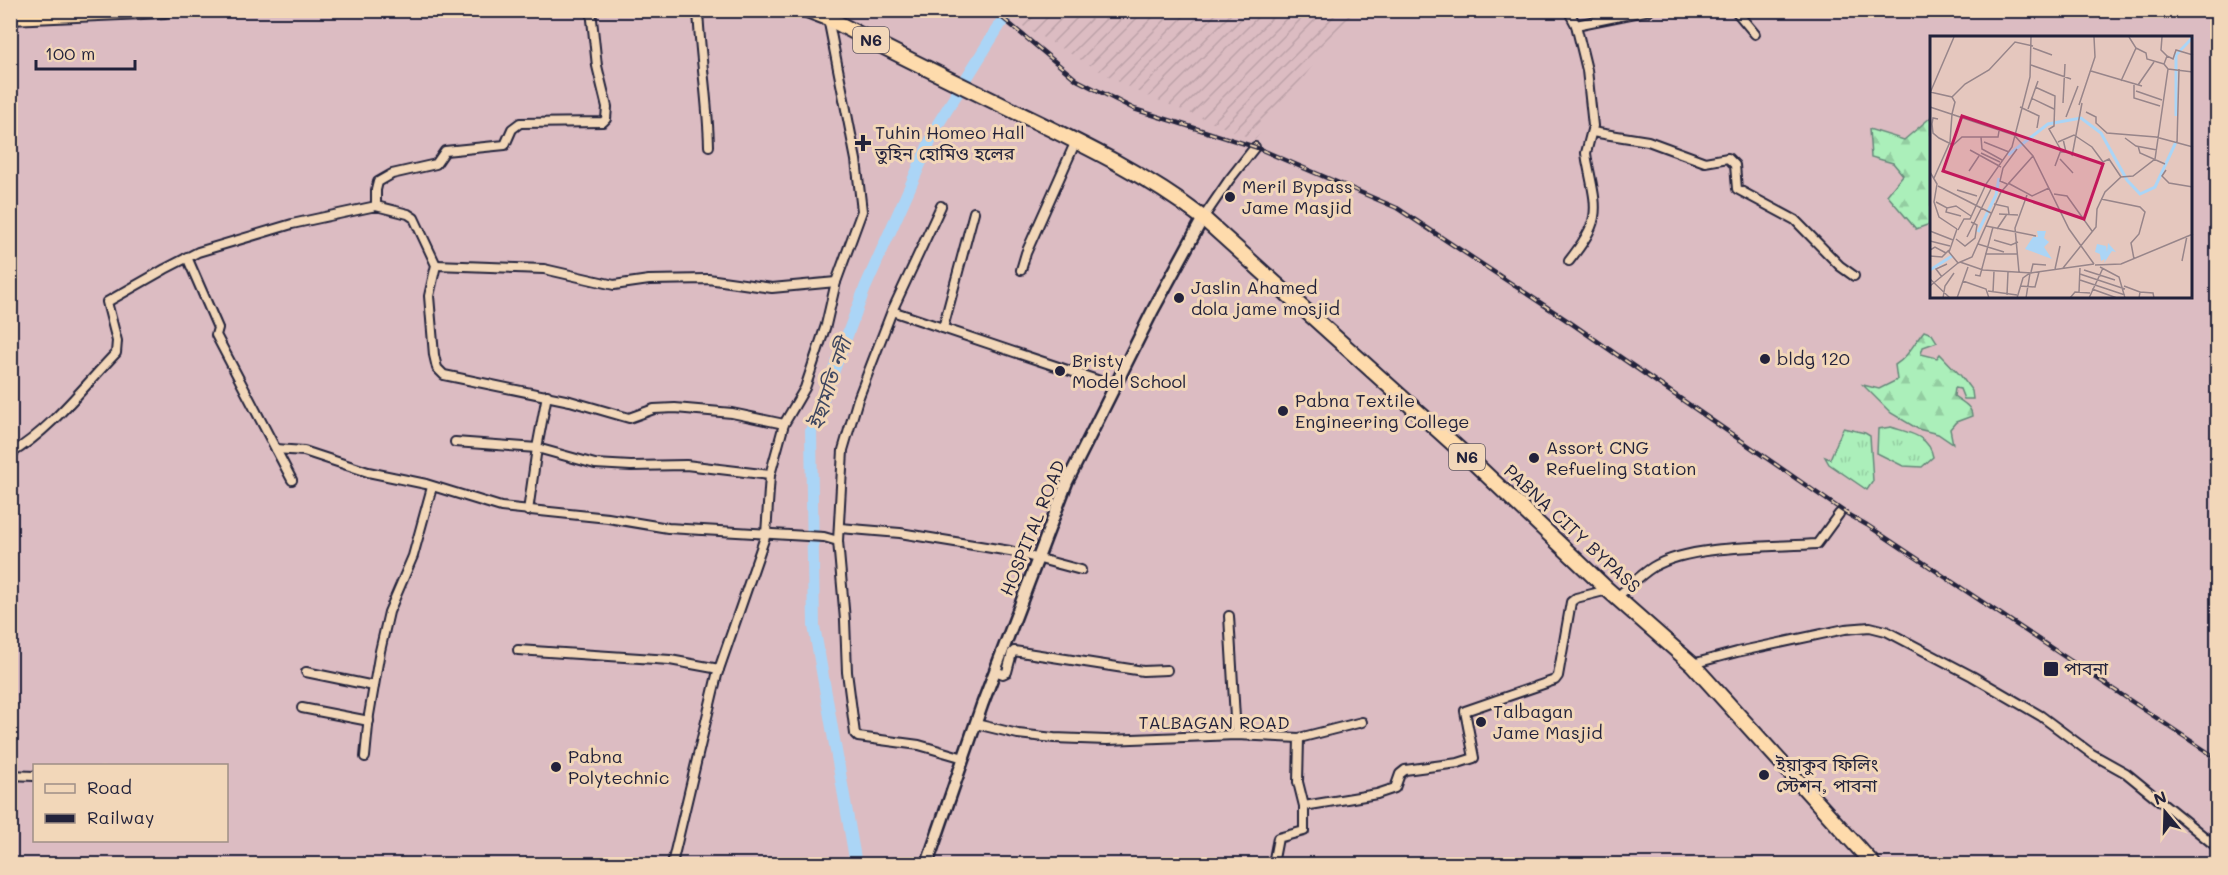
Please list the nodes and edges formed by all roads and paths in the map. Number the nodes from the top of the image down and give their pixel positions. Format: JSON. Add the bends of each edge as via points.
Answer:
{"nodes":[{"id":1,"x":165,"y":10,"type":"edge"},
{"id":2,"x":591,"y":10,"type":"edge"},
{"id":3,"x":698,"y":10,"type":"edge"},
{"id":4,"x":807,"y":10,"type":"edge"},
{"id":5,"x":1568,"y":10,"type":"edge"},
{"id":6,"x":1650,"y":10,"type":"edge"},
{"id":7,"x":1735,"y":10,"type":"edge"},
{"id":8,"x":103,"y":12,"type":"edge"},
{"id":9,"x":827,"y":14,"type":"edge"},
{"id":10,"x":10,"y":17,"type":"edge"},
{"id":11,"x":1576,"y":25,"type":"junction"},
{"id":12,"x":1755,"y":34,"type":"dead end"},
{"id":13,"x":1592,"y":132,"type":"junction"},
{"id":14,"x":1076,"y":141,"type":"junction"},
{"id":15,"x":709,"y":146,"type":"dead end"},
{"id":16,"x":1255,"y":147,"type":"dead end"},
{"id":17,"x":376,"y":206,"type":"junction"},
{"id":18,"x":941,"y":206,"type":"dead end"},
{"id":19,"x":974,"y":212,"type":"dead end"},
{"id":20,"x":1203,"y":218,"type":"junction"},
{"id":21,"x":187,"y":257,"type":"junction"},
{"id":22,"x":1569,"y":261,"type":"dead end"},
{"id":23,"x":436,"y":265,"type":"junction"},
{"id":24,"x":1021,"y":270,"type":"dead end"},
{"id":25,"x":1854,"y":276,"type":"dead end"},
{"id":26,"x":836,"y":282,"type":"junction"},
{"id":27,"x":892,"y":310,"type":"junction"},
{"id":28,"x":943,"y":328,"type":"junction"},
{"id":29,"x":1115,"y":386,"type":"junction"},
{"id":30,"x":547,"y":395,"type":"junction"},
{"id":31,"x":784,"y":424,"type":"junction"},
{"id":32,"x":455,"y":442,"type":"dead end"},
{"id":33,"x":537,"y":448,"type":"junction"},
{"id":34,"x":276,"y":449,"type":"junction"},
{"id":35,"x":10,"y":454,"type":"edge"},
{"id":36,"x":770,"y":475,"type":"junction"},
{"id":37,"x":292,"y":480,"type":"dead end"},
{"id":38,"x":432,"y":487,"type":"junction"},
{"id":39,"x":528,"y":511,"type":"junction"},
{"id":40,"x":1839,"y":514,"type":"dead end"},
{"id":41,"x":840,"y":528,"type":"junction"},
{"id":42,"x":766,"y":534,"type":"junction"},
{"id":43,"x":838,"y":541,"type":"junction"},
{"id":44,"x":1037,"y":559,"type":"junction"},
{"id":45,"x":1081,"y":570,"type":"dead end"},
{"id":46,"x":1613,"y":593,"type":"junction"},
{"id":47,"x":1229,"y":616,"type":"dead end"},
{"id":48,"x":518,"y":650,"type":"dead end"},
{"id":49,"x":1692,"y":664,"type":"junction"},
{"id":50,"x":719,"y":669,"type":"junction"},
{"id":51,"x":1167,"y":670,"type":"dead end"},
{"id":52,"x":995,"y":671,"type":"junction"},
{"id":53,"x":306,"y":672,"type":"dead end"},
{"id":54,"x":374,"y":686,"type":"junction"},
{"id":55,"x":302,"y":708,"type":"dead end"},
{"id":56,"x":369,"y":721,"type":"junction"},
{"id":57,"x":1362,"y":722,"type":"dead end"},
{"id":58,"x":976,"y":724,"type":"junction"},
{"id":59,"x":1236,"y":735,"type":"junction"},
{"id":60,"x":1299,"y":738,"type":"junction"},
{"id":61,"x":365,"y":757,"type":"dead end"},
{"id":62,"x":964,"y":758,"type":"junction"},
{"id":63,"x":10,"y":775,"type":"edge"},
{"id":64,"x":33,"y":776,"type":"edge"},
{"id":65,"x":1304,"y":806,"type":"junction"},
{"id":66,"x":2217,"y":848,"type":"edge"},
{"id":67,"x":672,"y":864,"type":"edge"},
{"id":68,"x":927,"y":864,"type":"edge"},
{"id":69,"x":1273,"y":864,"type":"edge"},
{"id":70,"x":1873,"y":864,"type":"edge"}],
"edges":[{"from":1,"to":8,"type":"highway"},
{"from":2,"to":17,"type":"street","via":[[597,66],[607,107],[603,122],[520,123],[512,129],[505,145],[447,150],[436,164],[392,174],[378,182]]},
{"from":3,"to":15,"type":"street"},
{"from":4,"to":9,"type":"highway","number":"N6"},
{"from":5,"to":11,"type":"street"},
{"from":6,"to":11,"type":"street"},
{"from":7,"to":12,"type":"street"},
{"from":8,"to":10,"type":"highway"},
{"from":9,"to":14,"type":"highway","name":"PABNA CITY BYPASS","number":"N6"},
{"from":9,"to":26,"type":"street","via":[[862,203],[860,220]]},
{"from":11,"to":13,"type":"street","via":[[1587,70]]},
{"from":13,"to":22,"type":"street","via":[[1586,153],[1596,213],[1586,240]]},
{"from":13,"to":25,"type":"street","via":[[1648,141],[1705,162],[1728,158],[1735,165],[1737,189],[1795,220]]},
{"from":14,"to":20,"type":"highway","name":"PABNA CITY BYPASS","number":"N6","via":[[1147,179]]},
{"from":14,"to":24,"type":"street"},
{"from":16,"to":20,"type":"street"},
{"from":17,"to":21,"type":"street","via":[[292,224]]},
{"from":17,"to":23,"type":"street","via":[[414,218]]},
{"from":18,"to":27,"type":"street"},
{"from":19,"to":28,"type":"street"},
{"from":20,"to":29,"type":"main road","name":"HOSPITAL ROAD"},
{"from":20,"to":46,"type":"highway","name":"PABNA CITY BYPASS","number":"N6"},
{"from":21,"to":34,"type":"street","via":[[218,328],[216,335]]},
{"from":21,"to":35,"type":"street","via":[[107,302],[117,341],[116,353],[49,424]]},
{"from":23,"to":26,"type":"street","via":[[544,269],[620,286],[649,280],[708,279],[772,288]]},
{"from":23,"to":30,"type":"street","via":[[429,296],[434,355],[440,372]]},
{"from":26,"to":31,"type":"street","via":[[805,388]]},
{"from":27,"to":28,"type":"street"},
{"from":27,"to":41,"type":"street","via":[[843,450]]},
{"from":28,"to":29,"type":"street"},
{"from":29,"to":44,"type":"main road","name":"HOSPITAL ROAD","via":[[1067,482]]},
{"from":30,"to":31,"type":"street","via":[[628,418],[675,408],[732,413]]},
{"from":30,"to":33,"type":"street"},
{"from":31,"to":36,"type":"street"},
{"from":32,"to":33,"type":"street"},
{"from":33,"to":36,"type":"street","via":[[595,464],[686,465]]},
{"from":33,"to":39,"type":"street"},
{"from":34,"to":37,"type":"street"},
{"from":34,"to":38,"type":"street","via":[[304,451]]},
{"from":36,"to":42,"type":"street"},
{"from":38,"to":39,"type":"street"},
{"from":38,"to":54,"type":"street","via":[[412,556],[389,612]]},
{"from":39,"to":42,"type":"street","via":[[668,528]]},
{"from":40,"to":46,"type":"street","via":[[1817,544],[1762,545],[1671,560],[1649,569]]},
{"from":41,"to":43,"type":"street"},
{"from":41,"to":44,"type":"street","via":[[900,533]]},
{"from":42,"to":43,"type":"street"},
{"from":42,"to":50,"type":"street"},
{"from":43,"to":62,"type":"street","via":[[855,734],[919,745]]},
{"from":44,"to":45,"type":"street"},
{"from":44,"to":52,"type":"main road","name":"HOSPITAL ROAD"},
{"from":46,"to":49,"type":"highway","name":"PABNA CITY BYPASS","number":"N6"},
{"from":46,"to":65,"type":"street","via":[[1571,602],[1555,680],[1465,711],[1474,759],[1405,770],[1395,788],[1386,792]]},
{"from":47,"to":59,"type":"street"},
{"from":48,"to":50,"type":"street","via":[[670,660]]},
{"from":49,"to":66,"type":"street","via":[[1845,629],[1886,630],[2041,716],[2092,754],[2126,773]]},
{"from":49,"to":70,"type":"highway","name":"PABNA CITY BYPASS","number":"N6"},
{"from":50,"to":67,"type":"street"},
{"from":51,"to":52,"type":"street","via":[[1143,671],[1014,651],[1007,672]]},
{"from":52,"to":58,"type":"main road","name":"HOSPITAL ROAD"},
{"from":53,"to":54,"type":"street"},
{"from":54,"to":56,"type":"street"},
{"from":55,"to":56,"type":"street"},
{"from":56,"to":61,"type":"street"},
{"from":57,"to":60,"type":"street"},
{"from":58,"to":59,"type":"street","name":"TALBAGAN ROAD","via":[[1054,738]]},
{"from":58,"to":62,"type":"main road","name":"HOSPITAL ROAD"},
{"from":59,"to":60,"type":"street","name":"TALBAGAN ROAD"},
{"from":60,"to":65,"type":"street","name":"TALBAGAN ROAD","via":[[1298,782]]},
{"from":62,"to":68,"type":"main road","name":"HOSPITAL ROAD"},
{"from":63,"to":64,"type":"street"},
{"from":65,"to":69,"type":"street","via":[[1305,829],[1278,838]]}]}
